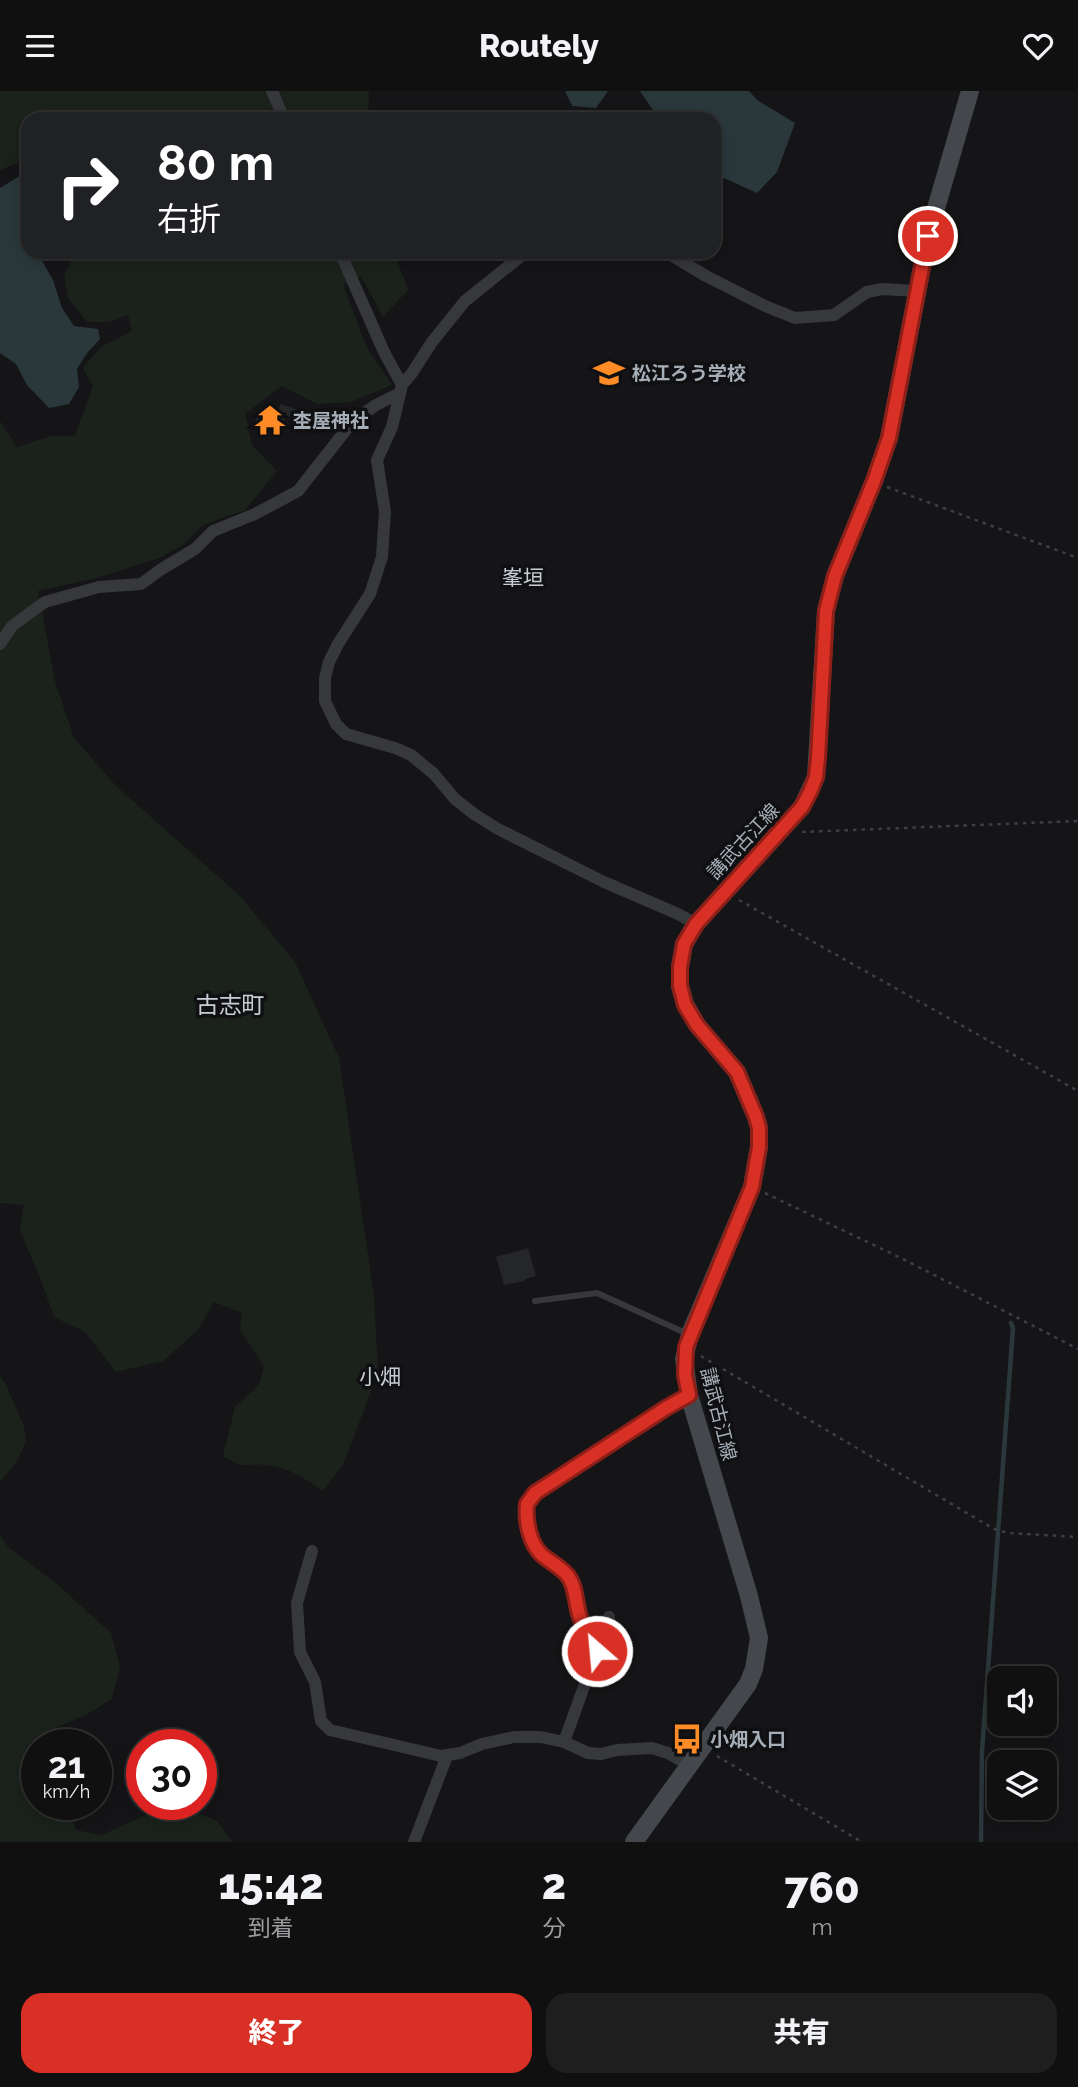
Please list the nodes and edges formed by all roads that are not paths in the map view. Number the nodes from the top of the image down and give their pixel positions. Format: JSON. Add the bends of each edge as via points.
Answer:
{"nodes":[{"id":1,"x":272,"y":91,"type":"edge"},
{"id":2,"x":970,"y":91,"type":"edge"},
{"id":3,"x":281,"y":112,"type":"edge"},
{"id":4,"x":343,"y":259,"type":"edge"},
{"id":5,"x":517,"y":259,"type":"edge"},
{"id":6,"x":678,"y":259,"type":"edge"},
{"id":7,"x":916,"y":291,"type":"junction"},
{"id":8,"x":401,"y":389,"type":"junction"},
{"id":9,"x":0,"y":644,"type":"edge"},
{"id":10,"x":696,"y":924,"type":"junction"},
{"id":11,"x":535,"y":1301,"type":"dead end"},
{"id":12,"x":688,"y":1341,"type":"junction"},
{"id":13,"x":689,"y":1395,"type":"junction"},
{"id":14,"x":313,"y":1551,"type":"dead end"},
{"id":15,"x":609,"y":1617,"type":"dead end"},
{"id":16,"x":597,"y":1651,"type":"junction"},
{"id":17,"x":564,"y":1742,"type":"junction"},
{"id":18,"x":447,"y":1756,"type":"junction"},
{"id":19,"x":689,"y":1765,"type":"junction"},
{"id":20,"x":414,"y":1842,"type":"edge"},
{"id":21,"x":634,"y":1842,"type":"edge"}],
"edges":[{"from":1,"to":3,"type":"street"},
{"from":2,"to":7,"type":"main road","name":"講武古江線"},
{"from":4,"to":8,"type":"street"},
{"from":5,"to":8,"type":"street","via":[[465,301]]},
{"from":6,"to":7,"type":"street","via":[[795,317],[834,315],[867,292]]},
{"from":7,"to":10,"type":"main road","name":"講武古江線","via":[[889,438],[829,595],[816,777],[802,807]]},
{"from":8,"to":9,"type":"street","via":[[352,422],[298,491],[213,531],[195,549],[141,584],[99,587],[45,603],[12,626]]},
{"from":8,"to":10,"type":"street","via":[[392,427],[377,460],[385,512],[383,557],[370,594],[329,662],[324,691],[329,714],[346,734],[411,755],[435,773],[455,799],[498,829]]},
{"from":10,"to":12,"type":"main road","name":"講武古江線","via":[[684,944],[680,967],[685,1005],[737,1072],[756,1117],[759,1147],[752,1187]]},
{"from":11,"to":12,"type":"lane","via":[[597,1293]]},
{"from":12,"to":13,"type":"main road","name":"講武古江線","via":[[685,1375]]},
{"from":13,"to":16,"type":"street","via":[[535,1493],[527,1504],[530,1536],[539,1553],[568,1576],[582,1623]]},
{"from":13,"to":19,"type":"main road","name":"講武古江線","via":[[759,1639],[748,1684]]},
{"from":14,"to":18,"type":"street","via":[[297,1603],[298,1628],[300,1652],[315,1682],[324,1726]]},
{"from":15,"to":16,"type":"street"},
{"from":16,"to":17,"type":"street"},
{"from":17,"to":18,"type":"street","via":[[514,1737]]},
{"from":17,"to":19,"type":"street","via":[[601,1754],[652,1748]]},
{"from":18,"to":20,"type":"street"},
{"from":19,"to":21,"type":"main road","name":"講武古江線"}]}
